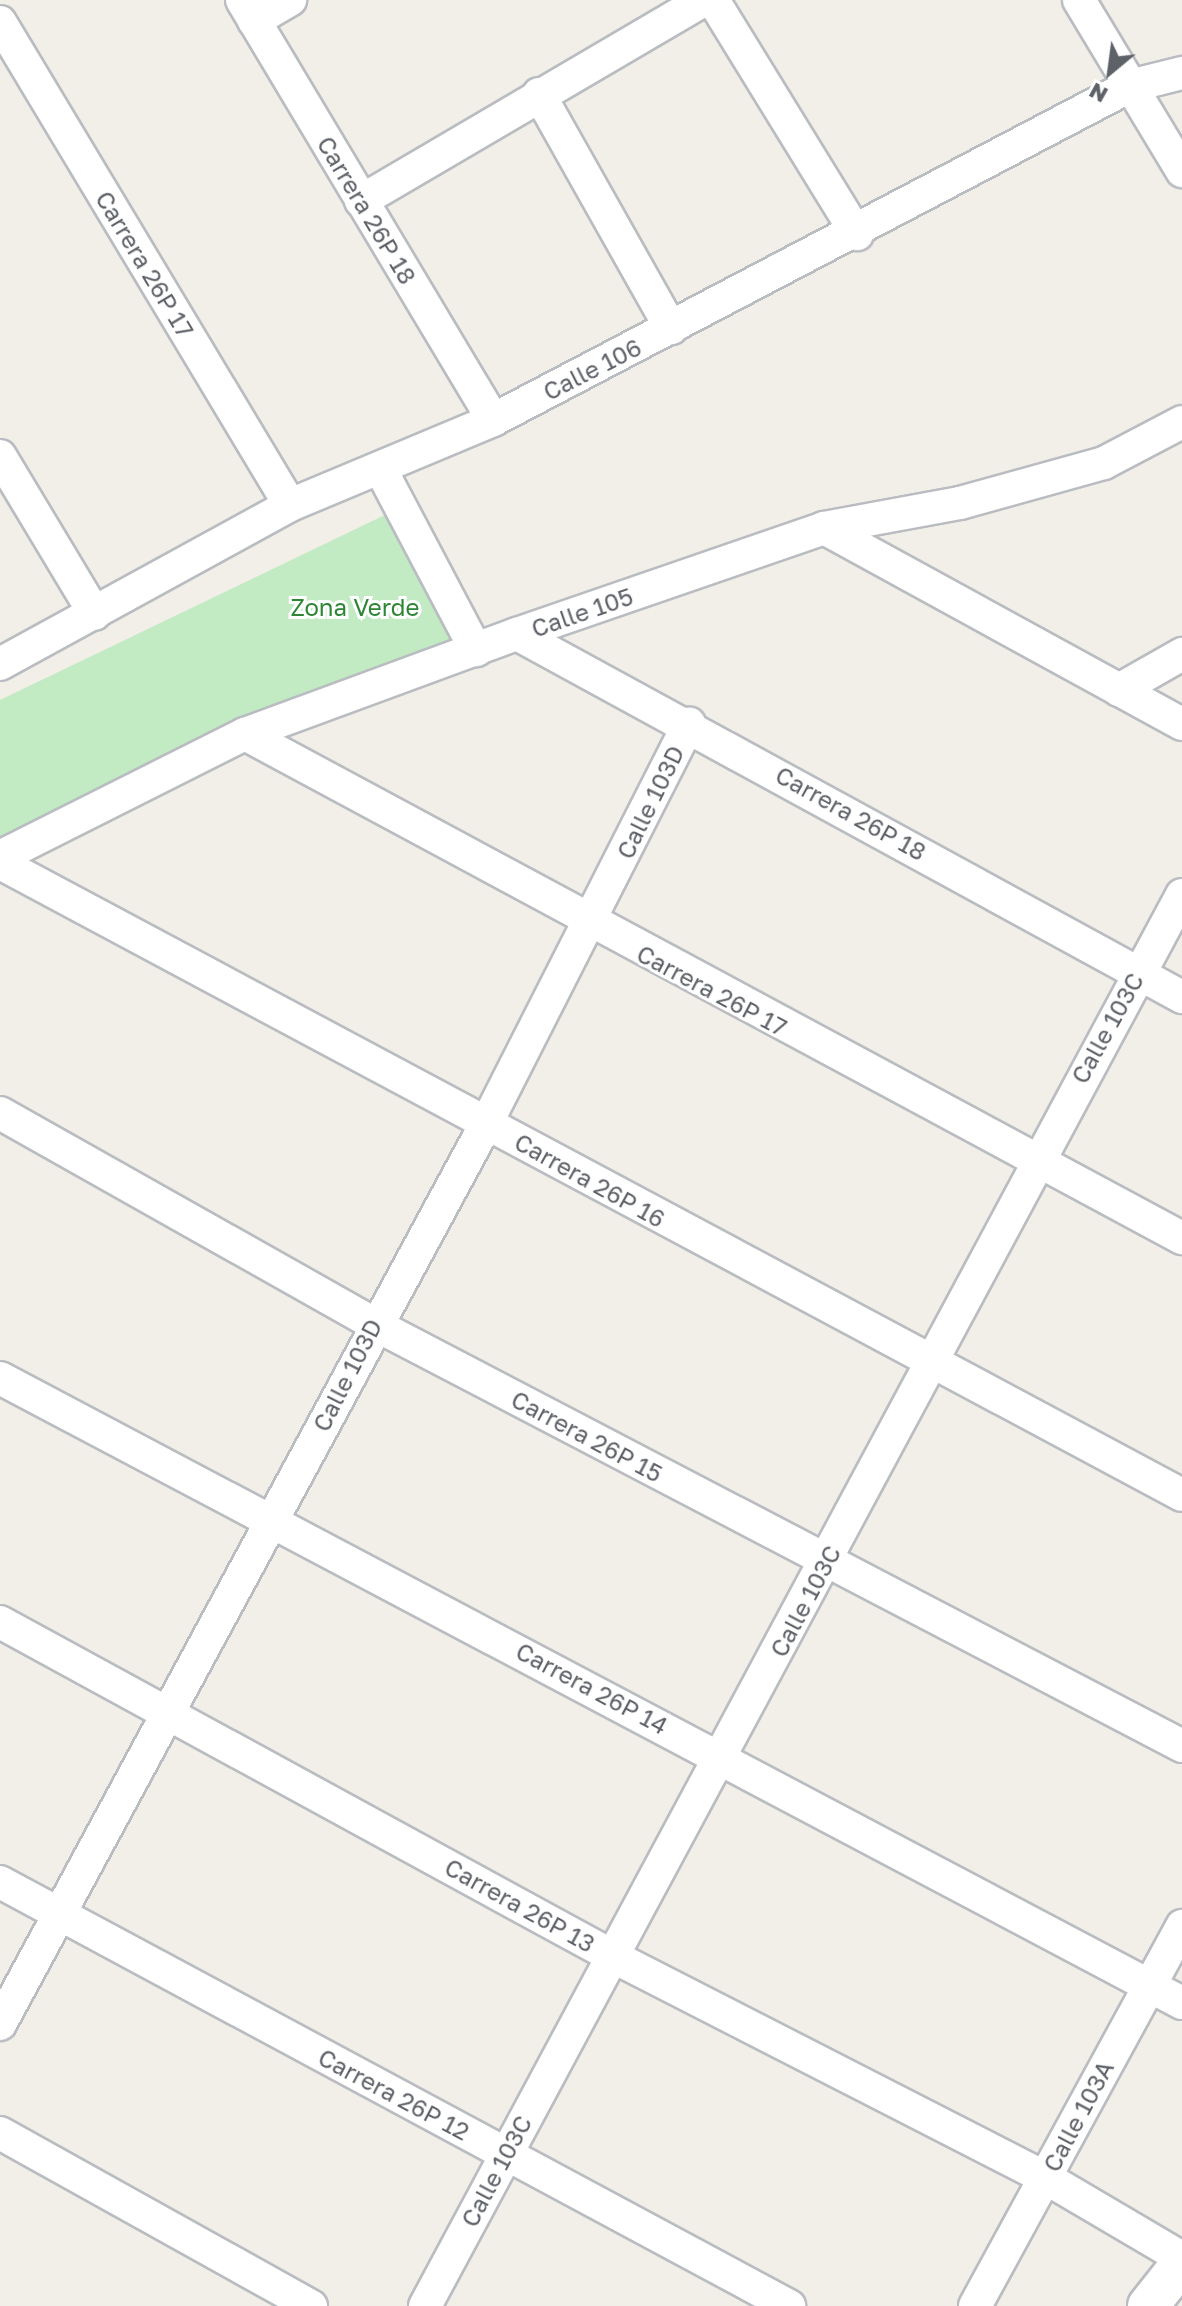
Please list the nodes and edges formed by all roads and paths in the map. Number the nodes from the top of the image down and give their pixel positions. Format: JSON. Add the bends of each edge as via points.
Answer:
{"nodes":[{"id":1,"x":290,"y":0,"type":"edge"},
{"id":2,"x":703,"y":0,"type":"edge"},
{"id":3,"x":713,"y":0,"type":"edge"},
{"id":4,"x":1079,"y":0,"type":"edge"},
{"id":5,"x":248,"y":10,"type":"edge"},
{"id":6,"x":0,"y":22,"type":"edge"},
{"id":7,"x":1182,"y":73,"type":"edge"},
{"id":8,"x":1130,"y":86,"type":"junction"},
{"id":9,"x":539,"y":94,"type":"junction"},
{"id":10,"x":1182,"y":171,"type":"edge"},
{"id":11,"x":361,"y":201,"type":"junction"},
{"id":12,"x":857,"y":234,"type":"junction"},
{"id":13,"x":671,"y":328,"type":"junction"},
{"id":14,"x":493,"y":420,"type":"junction"},
{"id":15,"x":1182,"y":422,"type":"edge"},
{"id":16,"x":0,"y":456,"type":"edge"},
{"id":17,"x":380,"y":468,"type":"junction"},
{"id":18,"x":290,"y":505,"type":"junction"},
{"id":19,"x":824,"y":528,"type":"junction"},
{"id":20,"x":95,"y":614,"type":"junction"},
{"id":21,"x":517,"y":634,"type":"junction"},
{"id":22,"x":476,"y":650,"type":"junction"},
{"id":23,"x":1182,"y":654,"type":"edge"},
{"id":24,"x":0,"y":664,"type":"edge"},
{"id":25,"x":1119,"y":690,"type":"junction"},
{"id":26,"x":689,"y":723,"type":"junction"},
{"id":27,"x":1182,"y":724,"type":"edge"},
{"id":28,"x":245,"y":734,"type":"junction"},
{"id":29,"x":0,"y":860,"type":"edge"},
{"id":30,"x":1182,"y":895,"type":"edge"},
{"id":31,"x":589,"y":925,"type":"junction"},
{"id":32,"x":1138,"y":973,"type":"junction"},
{"id":33,"x":1182,"y":997,"type":"edge"},
{"id":34,"x":0,"y":1113,"type":"edge"},
{"id":35,"x":486,"y":1124,"type":"junction"},
{"id":36,"x":1034,"y":1160,"type":"junction"},
{"id":37,"x":1182,"y":1238,"type":"edge"},
{"id":38,"x":372,"y":1323,"type":"junction"},
{"id":39,"x":929,"y":1365,"type":"junction"},
{"id":40,"x":0,"y":1378,"type":"edge"},
{"id":41,"x":1182,"y":1495,"type":"edge"},
{"id":42,"x":273,"y":1518,"type":"junction"},
{"id":43,"x":825,"y":1561,"type":"junction"},
{"id":44,"x":0,"y":1622,"type":"edge"},
{"id":45,"x":166,"y":1710,"type":"junction"},
{"id":46,"x":1182,"y":1746,"type":"edge"},
{"id":47,"x":723,"y":1757,"type":"junction"},
{"id":48,"x":0,"y":1882,"type":"edge"},
{"id":49,"x":62,"y":1915,"type":"junction"},
{"id":50,"x":1182,"y":1926,"type":"edge"},
{"id":51,"x":614,"y":1957,"type":"junction"},
{"id":52,"x":1148,"y":1985,"type":"junction"},
{"id":53,"x":1182,"y":2003,"type":"edge"},
{"id":54,"x":0,"y":2024,"type":"edge"},
{"id":55,"x":0,"y":2133,"type":"edge"},
{"id":56,"x":505,"y":2154,"type":"junction"},
{"id":57,"x":1046,"y":2178,"type":"junction"},
{"id":58,"x":1182,"y":2261,"type":"edge"},
{"id":59,"x":311,"y":2306,"type":"edge"},
{"id":60,"x":425,"y":2306,"type":"edge"},
{"id":61,"x":789,"y":2306,"type":"edge"},
{"id":62,"x":975,"y":2306,"type":"edge"},
{"id":63,"x":1148,"y":2306,"type":"edge"}],
"edges":[{"from":1,"to":5,"type":"street"},
{"from":2,"to":9,"type":"street"},
{"from":3,"to":12,"type":"street"},
{"from":4,"to":8,"type":"street"},
{"from":5,"to":11,"type":"street","name":"Carrera 26P 18"},
{"from":6,"to":18,"type":"street","name":"Carrera 26P 17"},
{"from":7,"to":8,"type":"street","name":"Calle 106"},
{"from":8,"to":10,"type":"street"},
{"from":8,"to":12,"type":"street","name":"Calle 106"},
{"from":9,"to":11,"type":"street"},
{"from":9,"to":13,"type":"street"},
{"from":11,"to":14,"type":"street","name":"Carrera 26P 18"},
{"from":12,"to":13,"type":"street","name":"Calle 106"},
{"from":13,"to":14,"type":"street","name":"Calle 106"},
{"from":14,"to":17,"type":"street","name":"Calle 106"},
{"from":15,"to":19,"type":"street","name":"Calle 105","via":[[1104,463],[960,503]]},
{"from":16,"to":20,"type":"street"},
{"from":17,"to":18,"type":"street","name":"Calle 106"},
{"from":17,"to":22,"type":"street"},
{"from":18,"to":20,"type":"street","name":"Calle 106"},
{"from":19,"to":21,"type":"street","name":"Calle 105"},
{"from":19,"to":25,"type":"street"},
{"from":20,"to":24,"type":"street","name":"Calle 106"},
{"from":21,"to":22,"type":"street","name":"Calle 105"},
{"from":21,"to":26,"type":"street","name":"Carrera 26P 18"},
{"from":22,"to":28,"type":"street","name":"Calle 105"},
{"from":23,"to":25,"type":"street"},
{"from":25,"to":27,"type":"street"},
{"from":26,"to":31,"type":"street","name":"Calle 103D"},
{"from":26,"to":32,"type":"street","name":"Carrera 26P 18"},
{"from":28,"to":29,"type":"street","name":"Calle 105"},
{"from":28,"to":31,"type":"street","name":"Carrera 26P 17"},
{"from":29,"to":35,"type":"street","name":"Carrera 26P 16"},
{"from":30,"to":32,"type":"street","name":"Calle 103C"},
{"from":31,"to":35,"type":"street","name":"Calle 103D"},
{"from":31,"to":36,"type":"street","name":"Carrera 26P 17"},
{"from":32,"to":33,"type":"street","name":"Carrera 26P 18"},
{"from":32,"to":36,"type":"street","name":"Calle 103C"},
{"from":34,"to":38,"type":"street","name":"Carrera 26P 15"},
{"from":35,"to":38,"type":"street","name":"Calle 103D"},
{"from":35,"to":39,"type":"street","name":"Carrera 26P 16"},
{"from":36,"to":37,"type":"street","name":"Carrera 26P 17"},
{"from":36,"to":39,"type":"street","name":"Calle 103C"},
{"from":38,"to":42,"type":"street","name":"Calle 103D"},
{"from":38,"to":43,"type":"street","name":"Carrera 26P 15"},
{"from":39,"to":41,"type":"street","name":"Carrera 26P 16"},
{"from":39,"to":43,"type":"street","name":"Calle 103C"},
{"from":40,"to":42,"type":"street","name":"Carrera 26P 14"},
{"from":42,"to":45,"type":"street","name":"Calle 103D"},
{"from":42,"to":47,"type":"street","name":"Carrera 26P 14"},
{"from":43,"to":46,"type":"street","name":"Carrera 26P 15"},
{"from":43,"to":47,"type":"street","name":"Calle 103C"},
{"from":44,"to":45,"type":"street","name":"Carrera 26P 13"},
{"from":45,"to":49,"type":"street","name":"Calle 103D"},
{"from":45,"to":51,"type":"street","name":"Carrera 26P 13"},
{"from":47,"to":51,"type":"street","name":"Calle 103C"},
{"from":47,"to":52,"type":"street","name":"Carrera 26P 14"},
{"from":48,"to":49,"type":"street","name":"Carrera 26P 12"},
{"from":49,"to":54,"type":"street","name":"Calle 103D"},
{"from":49,"to":56,"type":"street","name":"Carrera 26P 12"},
{"from":50,"to":52,"type":"street","name":"Calle 103A"},
{"from":51,"to":56,"type":"street","name":"Calle 103C"},
{"from":51,"to":57,"type":"street","name":"Carrera 26P 13"},
{"from":52,"to":53,"type":"street","name":"Carrera 26P 14"},
{"from":52,"to":57,"type":"street","name":"Calle 103A"},
{"from":55,"to":59,"type":"street"},
{"from":56,"to":60,"type":"street","name":"Calle 103C"},
{"from":56,"to":61,"type":"street","name":"Carrera 26P 12"},
{"from":57,"to":58,"type":"street","name":"Carrera 26P 13"},
{"from":57,"to":62,"type":"street","name":"Calle 103A"},
{"from":58,"to":63,"type":"street"}]}
